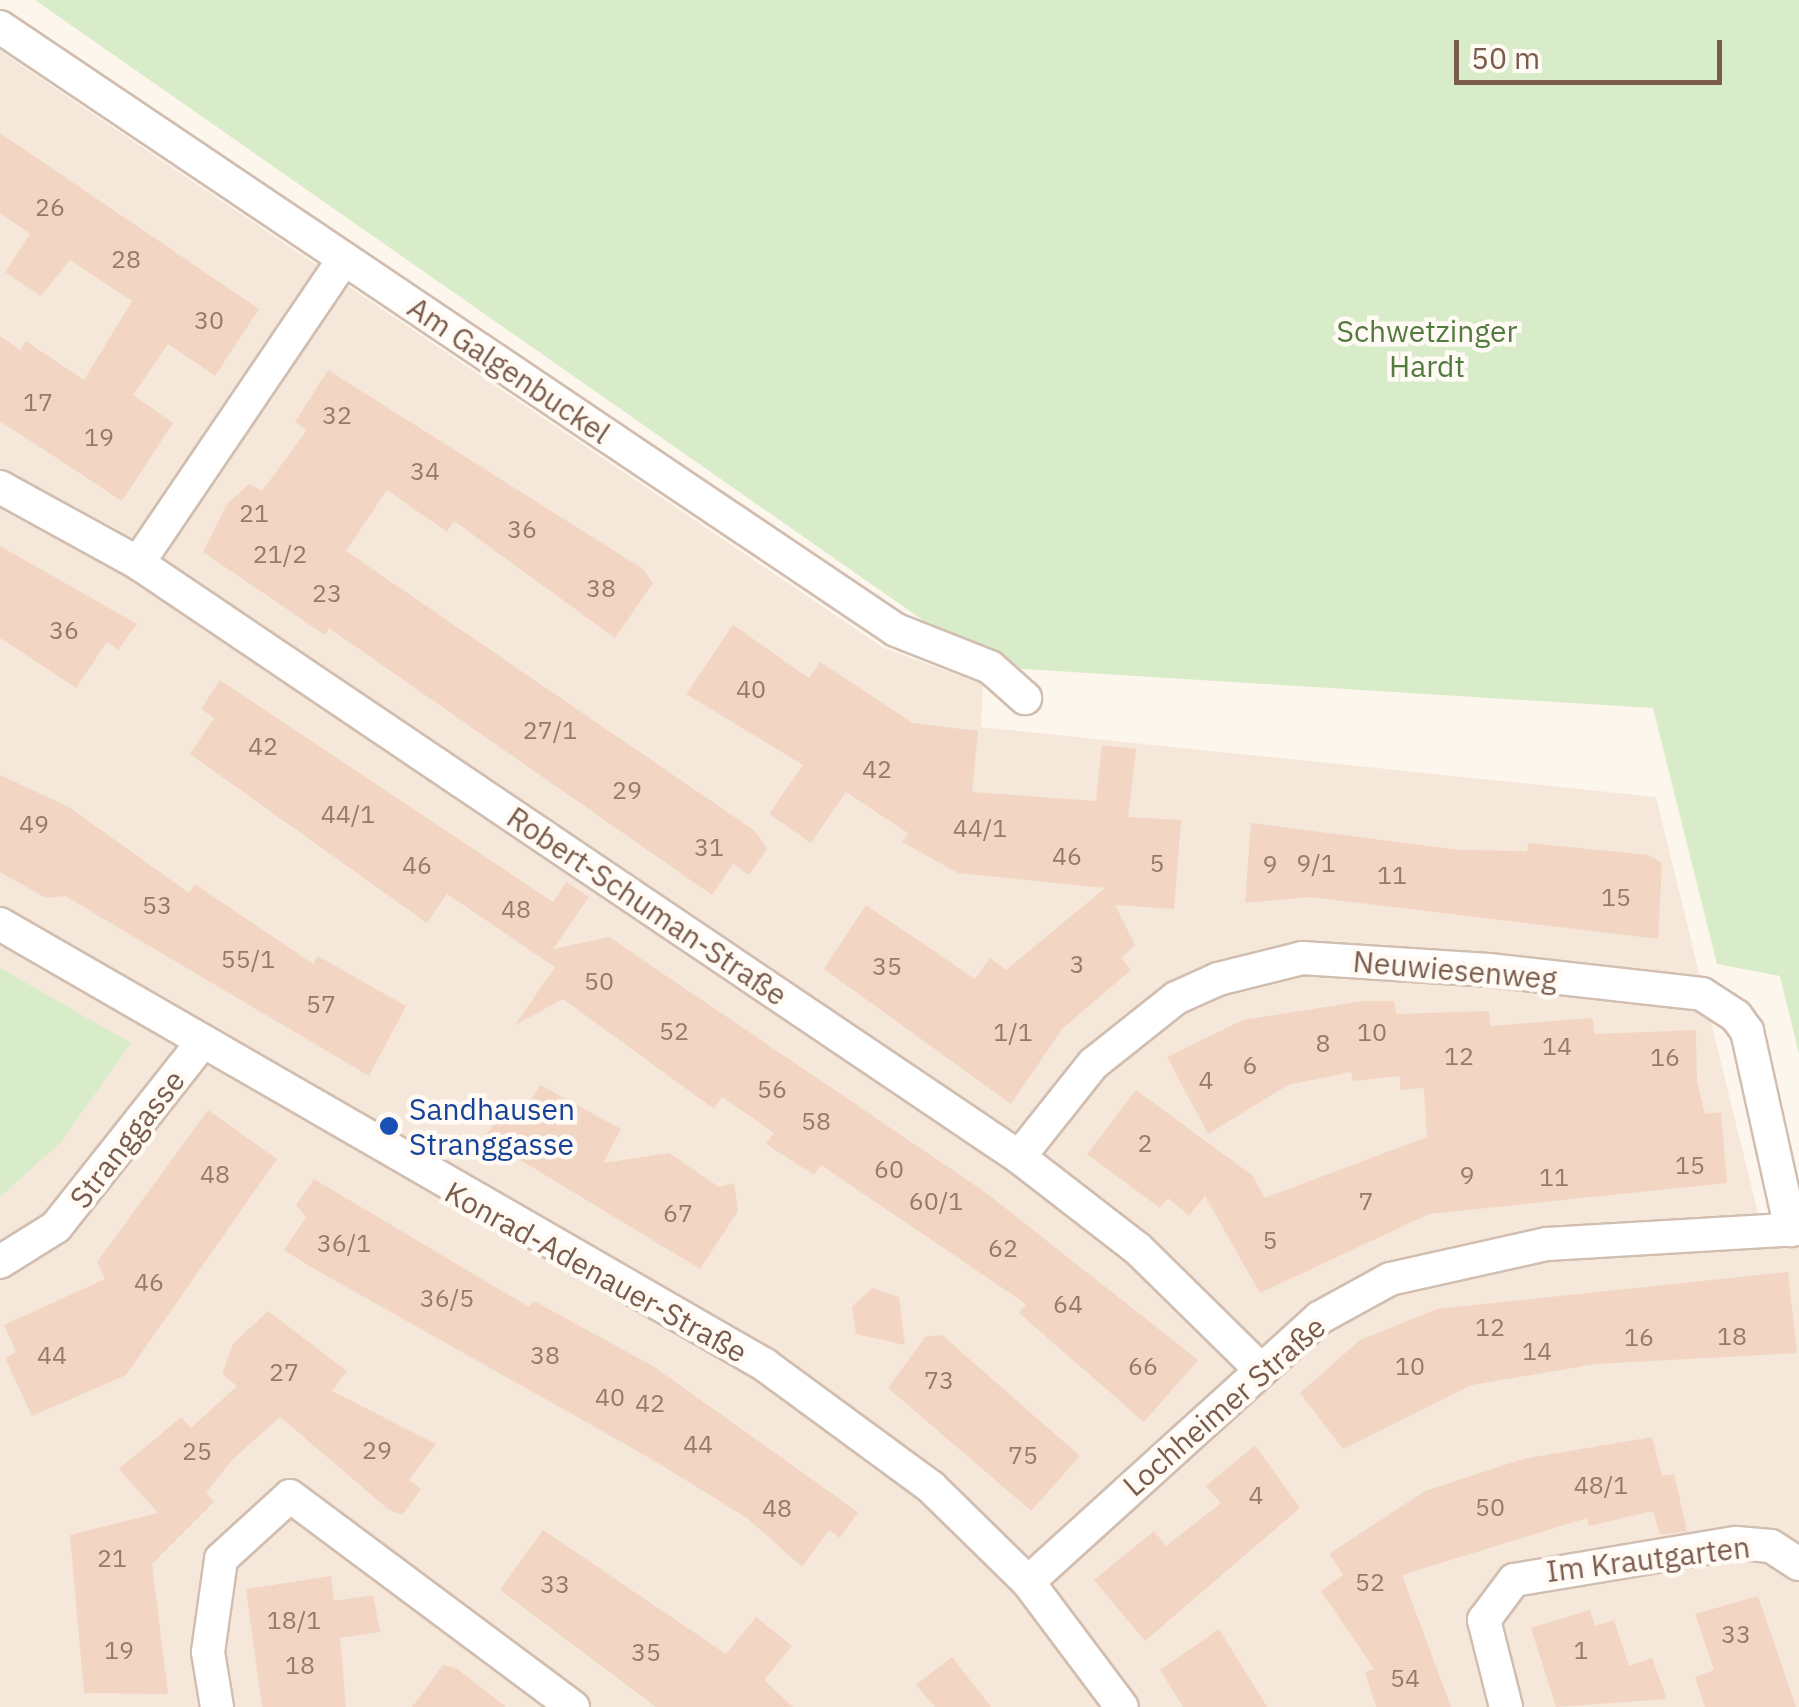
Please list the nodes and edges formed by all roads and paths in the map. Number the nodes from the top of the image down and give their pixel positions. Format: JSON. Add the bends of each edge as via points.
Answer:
{"nodes":[{"id":1,"x":0,"y":27,"type":"edge"},
{"id":2,"x":344,"y":259,"type":"junction"},
{"id":3,"x":0,"y":487,"type":"edge"},
{"id":4,"x":138,"y":563,"type":"junction"},
{"id":5,"x":1025,"y":698,"type":"dead end"},
{"id":6,"x":0,"y":924,"type":"edge"},
{"id":7,"x":200,"y":1045,"type":"junction"},
{"id":8,"x":1019,"y":1158,"type":"junction"},
{"id":9,"x":1795,"y":1229,"type":"edge"},
{"id":10,"x":0,"y":1262,"type":"edge"},
{"id":11,"x":1260,"y":1369,"type":"junction"},
{"id":12,"x":1799,"y":1564,"type":"edge"},
{"id":13,"x":1028,"y":1582,"type":"junction"},
{"id":14,"x":217,"y":1707,"type":"edge"},
{"id":15,"x":573,"y":1707,"type":"edge"},
{"id":16,"x":1122,"y":1707,"type":"edge"},
{"id":17,"x":1506,"y":1707,"type":"edge"}],
"edges":[{"from":1,"to":2,"type":"street","name":"Am Galgenbuckel"},
{"from":2,"to":4,"type":"street"},
{"from":2,"to":5,"type":"street","name":"Am Galgenbuckel","via":[[896,630],[990,667]]},
{"from":3,"to":4,"type":"street","name":"Robert-Schuman-Straße"},
{"from":4,"to":8,"type":"street","name":"Robert-Schuman-Straße"},
{"from":6,"to":7,"type":"street","name":"Konrad-Adenauer-Straße"},
{"from":7,"to":10,"type":"street","name":"Stranggasse","via":[[69,1214]]},
{"from":7,"to":13,"type":"street","name":"Konrad-Adenauer-Straße","via":[[764,1365],[931,1487]]},
{"from":8,"to":9,"type":"street","name":"Neuwiesenweg","via":[[1093,1064],[1176,998],[1218,978],[1302,958],[1489,970],[1702,994],[1736,1016],[1747,1031]]},
{"from":8,"to":11,"type":"street","name":"Robert-Schuman-Straße","via":[[1138,1249]]},
{"from":9,"to":11,"type":"street","name":"Lochheimer Straße","via":[[1490,1252],[1390,1279],[1320,1318]]},
{"from":11,"to":13,"type":"street","name":"Lochheimer Straße"},
{"from":12,"to":17,"type":"street","name":"Im Krautgarten","via":[[1771,1546],[1736,1544],[1514,1580],[1484,1620]]},
{"from":13,"to":16,"type":"street","name":"Konrad-Adenauer-Straße"},
{"from":14,"to":15,"type":"street","via":[[208,1652],[221,1559],[290,1496]]}]}
